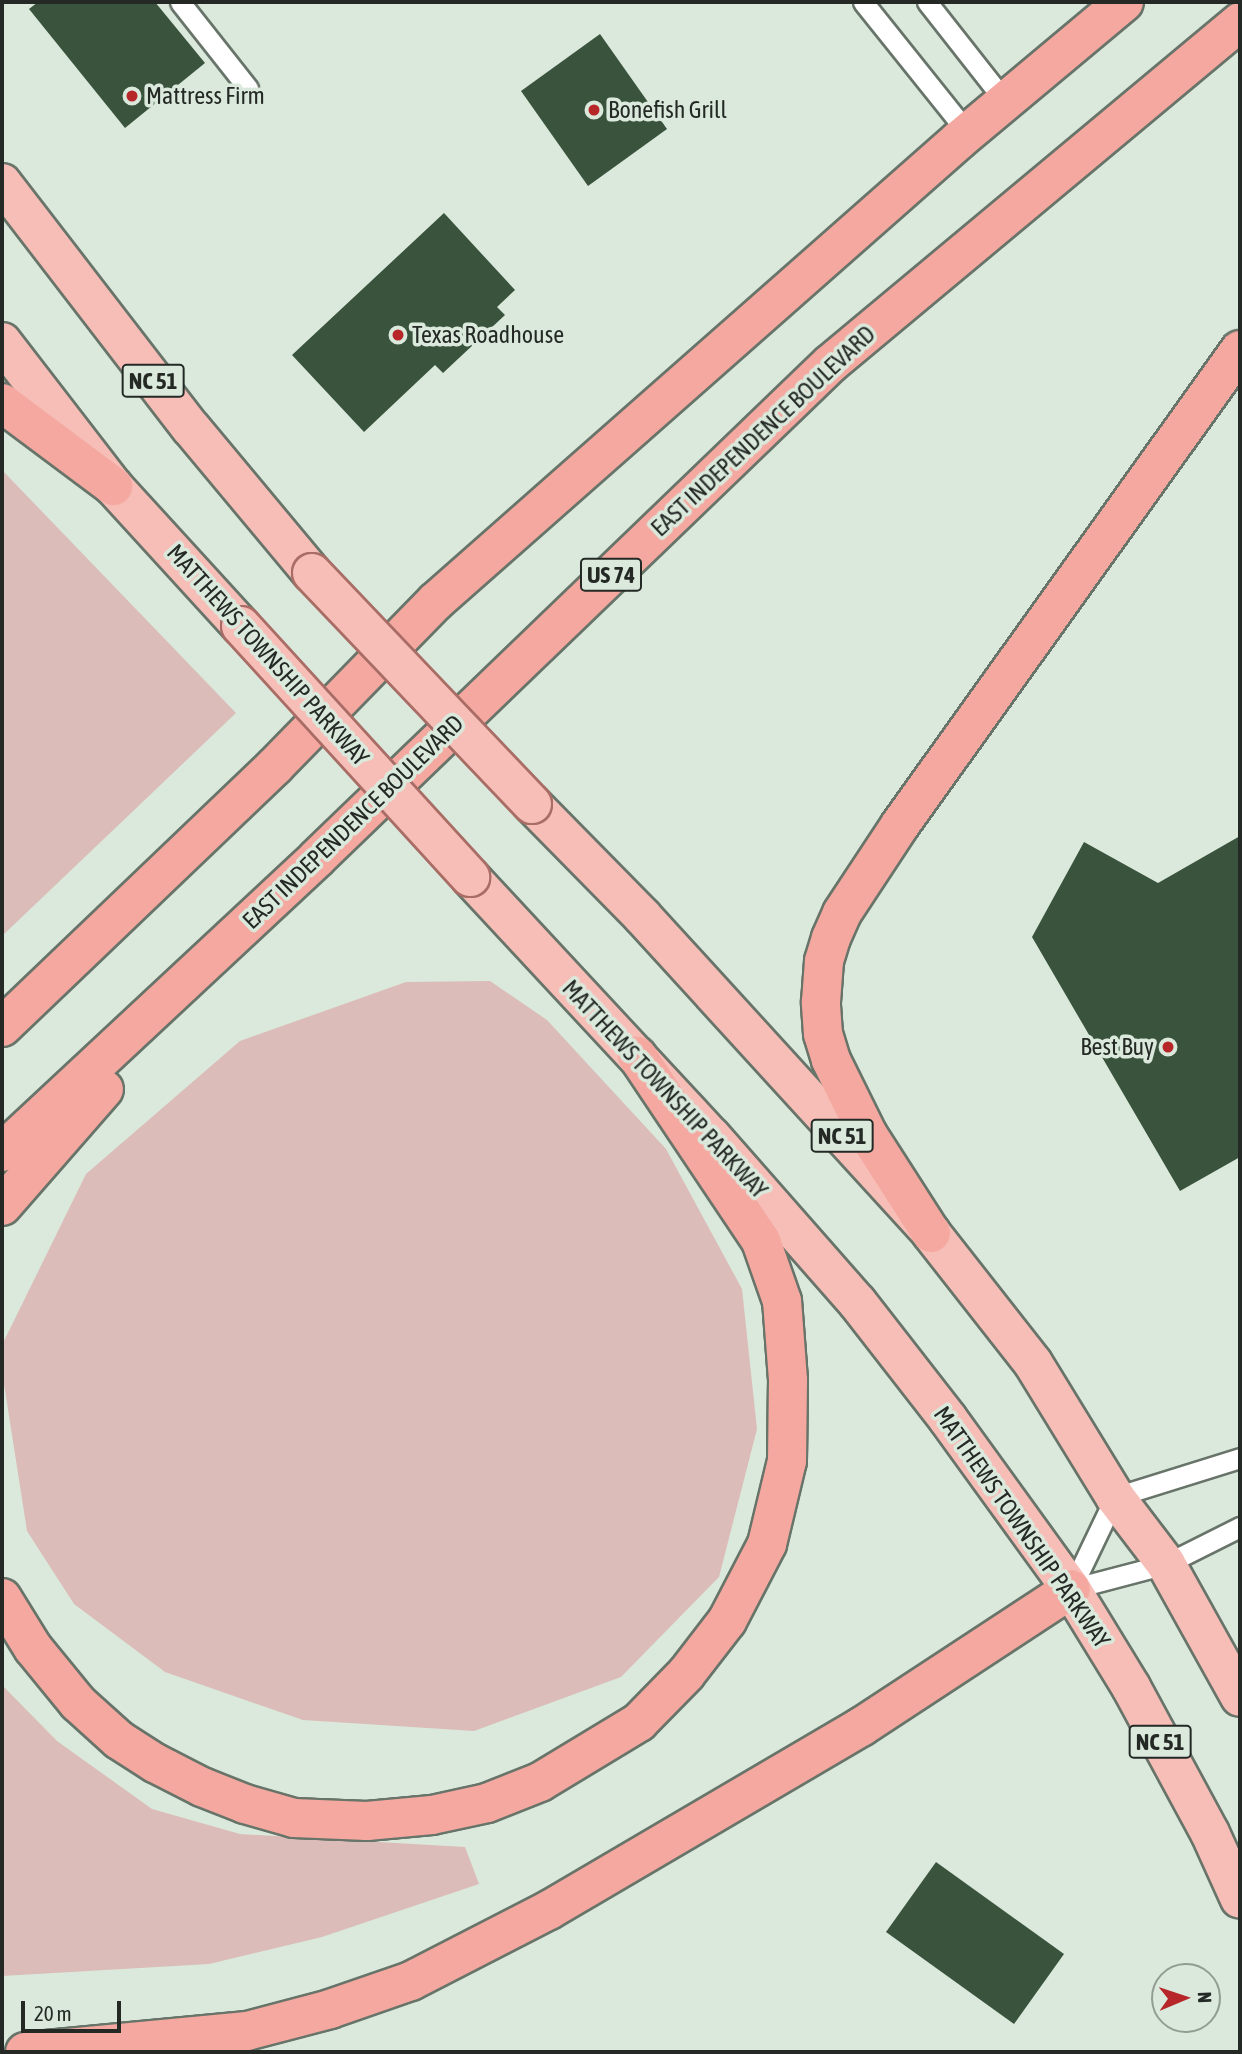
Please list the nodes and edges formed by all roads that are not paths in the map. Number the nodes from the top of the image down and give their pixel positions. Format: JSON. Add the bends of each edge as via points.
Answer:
{"nodes":[{"id":1,"x":180,"y":2,"type":"edge"},
{"id":2,"x":863,"y":2,"type":"edge"},
{"id":3,"x":927,"y":2,"type":"edge"},
{"id":4,"x":1124,"y":2,"type":"edge"},
{"id":5,"x":1240,"y":22,"type":"edge"},
{"id":6,"x":248,"y":88,"type":"dead end"},
{"id":7,"x":1005,"y":101,"type":"junction"},
{"id":8,"x":968,"y":133,"type":"junction"},
{"id":9,"x":2,"y":183,"type":"edge"},
{"id":10,"x":2,"y":342,"type":"edge"},
{"id":11,"x":1240,"y":350,"type":"edge"},
{"id":12,"x":2,"y":402,"type":"edge"},
{"id":13,"x":113,"y":486,"type":"junction"},
{"id":14,"x":317,"y":858,"type":"junction"},
{"id":15,"x":73,"y":958,"type":"junction"},
{"id":16,"x":2,"y":1002,"type":"edge"},
{"id":17,"x":2,"y":1027,"type":"edge"},
{"id":18,"x":637,"y":1056,"type":"junction"},
{"id":19,"x":2,"y":1152,"type":"edge"},
{"id":20,"x":2,"y":1206,"type":"edge"},
{"id":21,"x":931,"y":1233,"type":"junction"},
{"id":22,"x":1240,"y":1458,"type":"edge"},
{"id":23,"x":1115,"y":1497,"type":"junction"},
{"id":24,"x":1240,"y":1527,"type":"edge"},
{"id":25,"x":1166,"y":1564,"type":"junction"},
{"id":26,"x":1071,"y":1589,"type":"junction"},
{"id":27,"x":2,"y":1598,"type":"edge"},
{"id":28,"x":1240,"y":1697,"type":"edge"},
{"id":29,"x":1210,"y":1833,"type":"junction"},
{"id":30,"x":1240,"y":1867,"type":"edge"},
{"id":31,"x":1240,"y":1899,"type":"edge"},
{"id":32,"x":24,"y":2052,"type":"edge"}],
"edges":[{"from":1,"to":6,"type":"lane"},
{"from":2,"to":8,"type":"lane"},
{"from":3,"to":7,"type":"lane"},
{"from":4,"to":7,"type":"highway"},
{"from":5,"to":14,"type":"highway","name":"EAST INDEPENDENCE BOULEVARD","number":"US 74","via":[[830,364]]},
{"from":7,"to":8,"type":"highway"},
{"from":8,"to":15,"type":"highway","via":[[435,602],[275,766]]},
{"from":9,"to":21,"type":"main road","number":"NC 51","bridge":true,"via":[[191,428],[312,573],[642,916]]},
{"from":10,"to":13,"type":"main road","name":"MATTHEWS TOWNSHIP PARKWAY","number":"NC 51"},
{"from":11,"to":21,"type":"highway","via":[[900,825],[831,937],[821,1002],[831,1060],[868,1135]]},
{"from":12,"to":13,"type":"highway"},
{"from":13,"to":18,"type":"main road","name":"MATTHEWS TOWNSHIP PARKWAY","number":"NC 51","bridge":true},
{"from":14,"to":19,"type":"highway","name":"EAST INDEPENDENCE BOULEVARD","number":"US 74"},
{"from":14,"to":20,"type":"highway","via":[[58,1138]]},
{"from":15,"to":16,"type":"highway"},
{"from":15,"to":17,"type":"highway"},
{"from":18,"to":26,"type":"main road","name":"MATTHEWS TOWNSHIP PARKWAY","number":"NC 51","via":[[857,1302]]},
{"from":18,"to":27,"type":"highway","via":[[761,1241],[782,1301],[788,1380],[787,1461],[767,1544],[727,1621],[686,1674],[639,1722],[540,1782],[487,1802],[432,1815],[368,1821],[294,1818],[202,1787],[119,1740],[78,1703],[33,1648]]},
{"from":21,"to":23,"type":"main road","number":"NC 51","via":[[1033,1363]]},
{"from":22,"to":23,"type":"lane"},
{"from":23,"to":25,"type":"main road","number":"NC 51"},
{"from":23,"to":26,"type":"lane"},
{"from":24,"to":25,"type":"lane"},
{"from":25,"to":26,"type":"lane"},
{"from":25,"to":28,"type":"main road","number":"NC 51"},
{"from":26,"to":29,"type":"main road","name":"MATTHEWS TOWNSHIP PARKWAY","number":"NC 51","via":[[1131,1687]]},
{"from":26,"to":32,"type":"highway","via":[[861,1727],[549,1910],[411,1981],[247,2031]]},
{"from":29,"to":30,"type":"main road"},
{"from":29,"to":31,"type":"main road","name":"MATTHEWS TOWNSHIP PARKWAY","number":"NC 51"}]}
